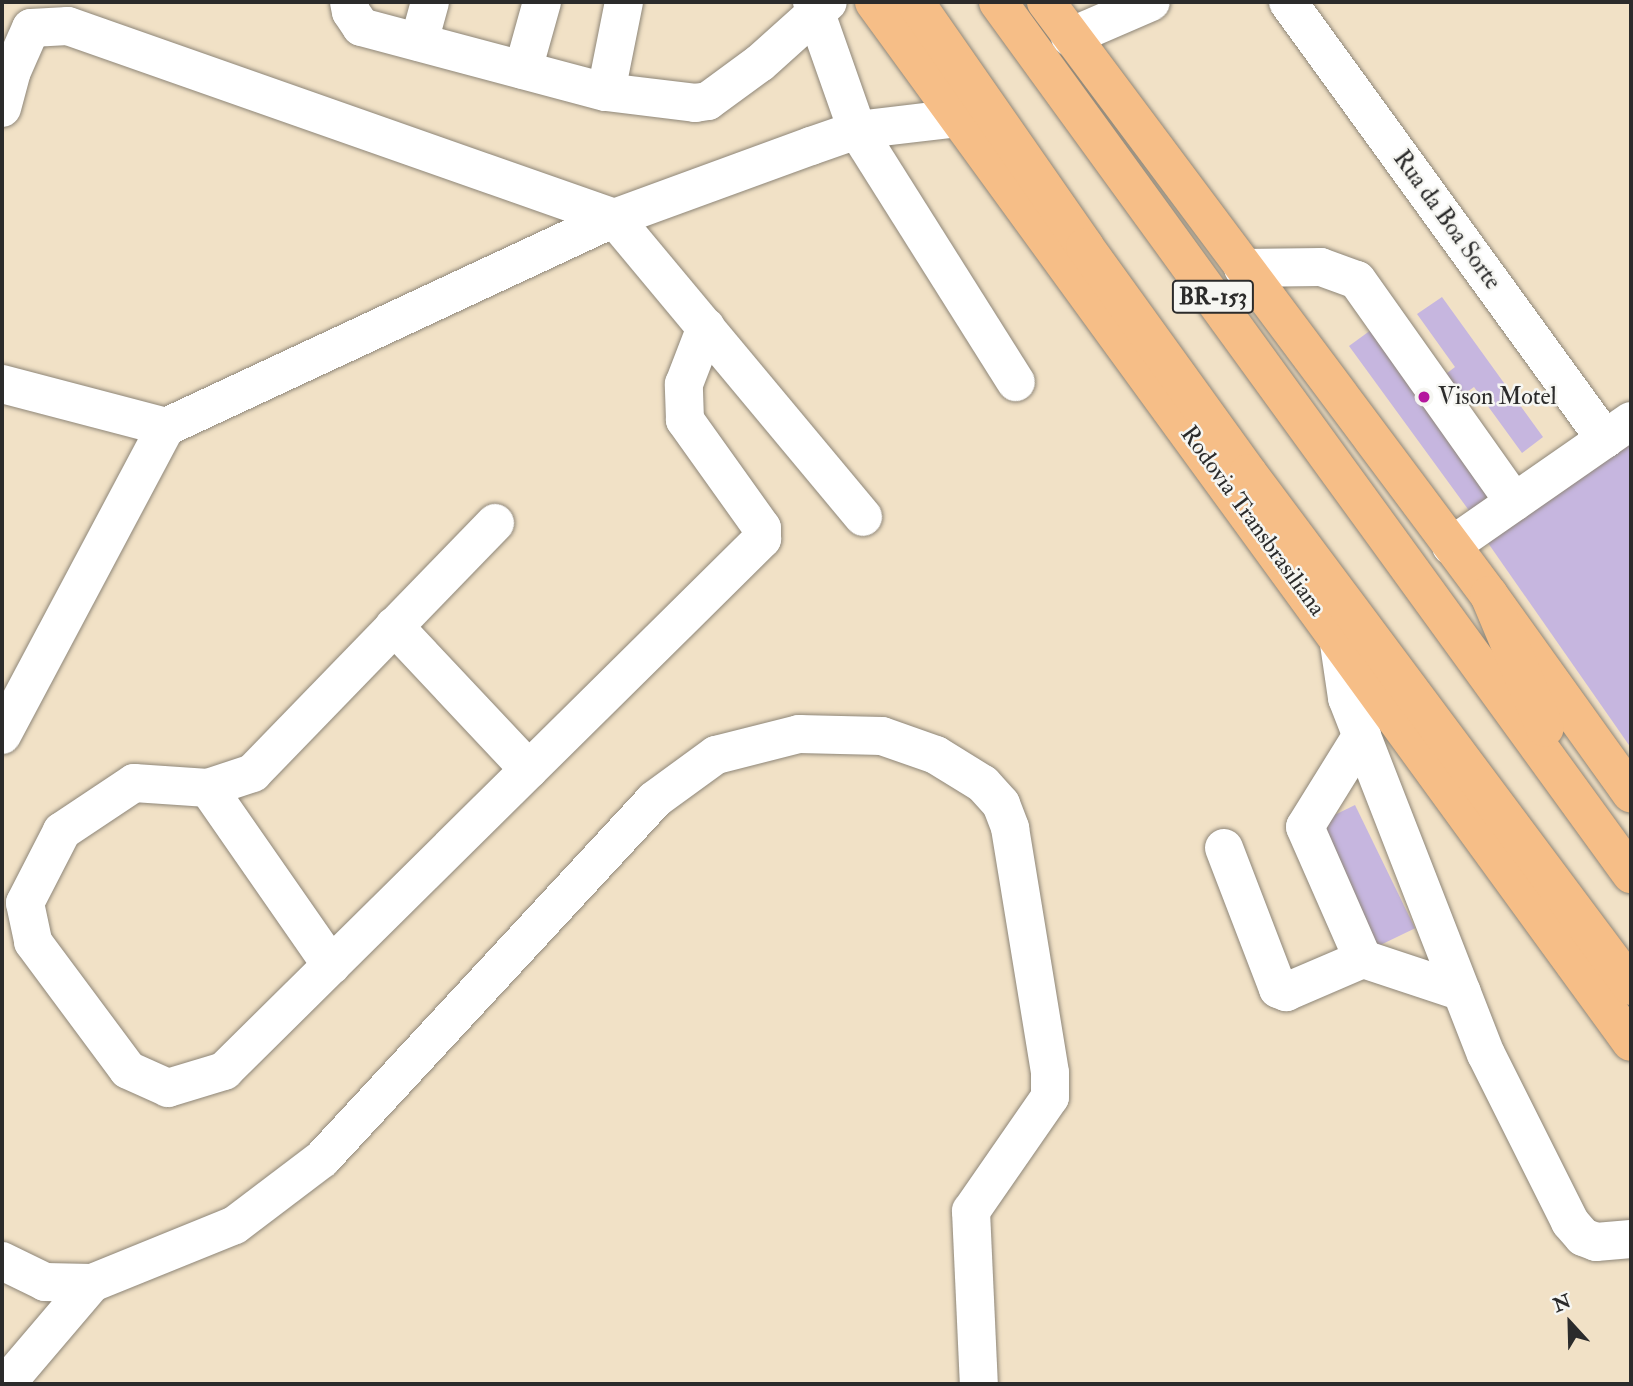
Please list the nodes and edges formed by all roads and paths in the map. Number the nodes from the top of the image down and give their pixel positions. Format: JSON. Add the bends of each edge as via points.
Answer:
{"nodes":[{"id":1,"x":349,"y":2,"type":"edge"},
{"id":2,"x":430,"y":2,"type":"edge"},
{"id":3,"x":542,"y":2,"type":"edge"},
{"id":4,"x":624,"y":2,"type":"edge"},
{"id":5,"x":874,"y":2,"type":"edge"},
{"id":6,"x":915,"y":2,"type":"edge"},
{"id":7,"x":998,"y":2,"type":"edge"},
{"id":8,"x":1046,"y":2,"type":"edge"},
{"id":9,"x":1151,"y":2,"type":"edge"},
{"id":10,"x":1288,"y":2,"type":"edge"},
{"id":11,"x":819,"y":5,"type":"edge"},
{"id":12,"x":23,"y":16,"type":"edge"},
{"id":13,"x":1070,"y":37,"type":"junction"},
{"id":14,"x":419,"y":43,"type":"junction"},
{"id":15,"x":523,"y":70,"type":"junction"},
{"id":16,"x":606,"y":93,"type":"junction"},
{"id":17,"x":2,"y":108,"type":"edge"},
{"id":18,"x":957,"y":118,"type":"junction"},
{"id":19,"x":857,"y":130,"type":"junction"},
{"id":20,"x":614,"y":218,"type":"junction"},
{"id":21,"x":1084,"y":247,"type":"junction"},
{"id":22,"x":1243,"y":268,"type":"junction"},
{"id":23,"x":706,"y":327,"type":"junction"},
{"id":24,"x":1016,"y":382,"type":"dead end"},
{"id":25,"x":2,"y":384,"type":"edge"},
{"id":26,"x":166,"y":427,"type":"junction"},
{"id":27,"x":1618,"y":430,"type":"edge"},
{"id":28,"x":1226,"y":484,"type":"junction"},
{"id":29,"x":1514,"y":502,"type":"junction"},
{"id":30,"x":863,"y":517,"type":"dead end"},
{"id":31,"x":495,"y":523,"type":"dead end"},
{"id":32,"x":1451,"y":546,"type":"junction"},
{"id":33,"x":1489,"y":595,"type":"junction"},
{"id":34,"x":394,"y":626,"type":"junction"},
{"id":35,"x":1338,"y":637,"type":"junction"},
{"id":36,"x":2,"y":735,"type":"edge"},
{"id":37,"x":1362,"y":735,"type":"junction"},
{"id":38,"x":529,"y":770,"type":"junction"},
{"id":39,"x":208,"y":788,"type":"junction"},
{"id":40,"x":1572,"y":791,"type":"junction"},
{"id":41,"x":1631,"y":793,"type":"edge"},
{"id":42,"x":1224,"y":848,"type":"dead end"},
{"id":43,"x":1631,"y":874,"type":"edge"},
{"id":44,"x":1363,"y":958,"type":"junction"},
{"id":45,"x":331,"y":965,"type":"junction"},
{"id":46,"x":1631,"y":986,"type":"edge"},
{"id":47,"x":1462,"y":992,"type":"junction"},
{"id":48,"x":1631,"y":1042,"type":"edge"},
{"id":49,"x":1631,"y":1239,"type":"edge"},
{"id":50,"x":2,"y":1261,"type":"edge"},
{"id":51,"x":92,"y":1283,"type":"junction"},
{"id":52,"x":6,"y":1384,"type":"edge"},
{"id":53,"x":979,"y":1384,"type":"edge"}],
"edges":[{"from":1,"to":14,"type":"street","via":[[361,27]]},
{"from":2,"to":14,"type":"street"},
{"from":3,"to":15,"type":"street"},
{"from":4,"to":16,"type":"street"},
{"from":5,"to":18,"type":"main road","name":"Rodovia Transbrasiliana"},
{"from":6,"to":21,"type":"main road","name":"Rodovia Transbrasiliana","number":"BR-153"},
{"from":7,"to":40,"type":"main road","number":"BR-153"},
{"from":8,"to":13,"type":"main road"},
{"from":9,"to":13,"type":"street"},
{"from":10,"to":27,"type":"street","name":"Rua da Boa Sorte"},
{"from":11,"to":16,"type":"street","via":[[760,63],[708,101]]},
{"from":11,"to":19,"type":"street"},
{"from":12,"to":17,"type":"street"},
{"from":12,"to":20,"type":"street","via":[[68,26]]},
{"from":13,"to":22,"type":"main road"},
{"from":14,"to":15,"type":"street"},
{"from":15,"to":16,"type":"street"},
{"from":18,"to":19,"type":"street"},
{"from":18,"to":28,"type":"main road","name":"Rodovia Transbrasiliana"},
{"from":19,"to":20,"type":"street"},
{"from":19,"to":24,"type":"street"},
{"from":20,"to":23,"type":"street"},
{"from":20,"to":26,"type":"street"},
{"from":21,"to":28,"type":"main road","via":[[1196,426]]},
{"from":21,"to":46,"type":"main road","name":"Rodovia Transbrasiliana","number":"BR-153"},
{"from":22,"to":29,"type":"street","via":[[1321,267],[1357,280]]},
{"from":22,"to":32,"type":"main road"},
{"from":23,"to":30,"type":"street"},
{"from":23,"to":38,"type":"street","via":[[684,384],[685,420],[762,528],[762,539]]},
{"from":25,"to":26,"type":"street"},
{"from":26,"to":36,"type":"street"},
{"from":27,"to":29,"type":"street"},
{"from":28,"to":35,"type":"main road","name":"Rodovia Transbrasiliana"},
{"from":29,"to":32,"type":"street"},
{"from":31,"to":34,"type":"street"},
{"from":32,"to":33,"type":"main road"},
{"from":33,"to":40,"type":"main road"},
{"from":33,"to":41,"type":"main road"},
{"from":34,"to":38,"type":"street"},
{"from":34,"to":39,"type":"street","via":[[253,773]]},
{"from":35,"to":37,"type":"street","via":[[1342,678]]},
{"from":35,"to":48,"type":"main road","name":"Rodovia Transbrasiliana"},
{"from":37,"to":44,"type":"street","via":[[1305,827]]},
{"from":37,"to":47,"type":"street"},
{"from":38,"to":45,"type":"street"},
{"from":39,"to":45,"type":"street"},
{"from":39,"to":45,"type":"street","via":[[134,783],[62,831],[25,903],[33,942],[128,1070],[168,1088],[225,1071]]},
{"from":40,"to":43,"type":"main road","number":"BR-153"},
{"from":42,"to":44,"type":"street","via":[[1278,989],[1286,992]]},
{"from":44,"to":47,"type":"street"},
{"from":47,"to":49,"type":"street","via":[[1486,1054],[1570,1222],[1583,1237],[1596,1242]]},
{"from":50,"to":51,"type":"street","via":[[45,1282]]},
{"from":51,"to":52,"type":"street"},
{"from":51,"to":53,"type":"street","via":[[235,1226],[322,1159],[654,800],[716,755],[799,734],[881,736],[936,755],[983,785],[1001,804],[1010,828],[1050,1073],[1050,1097],[971,1211]]}]}
